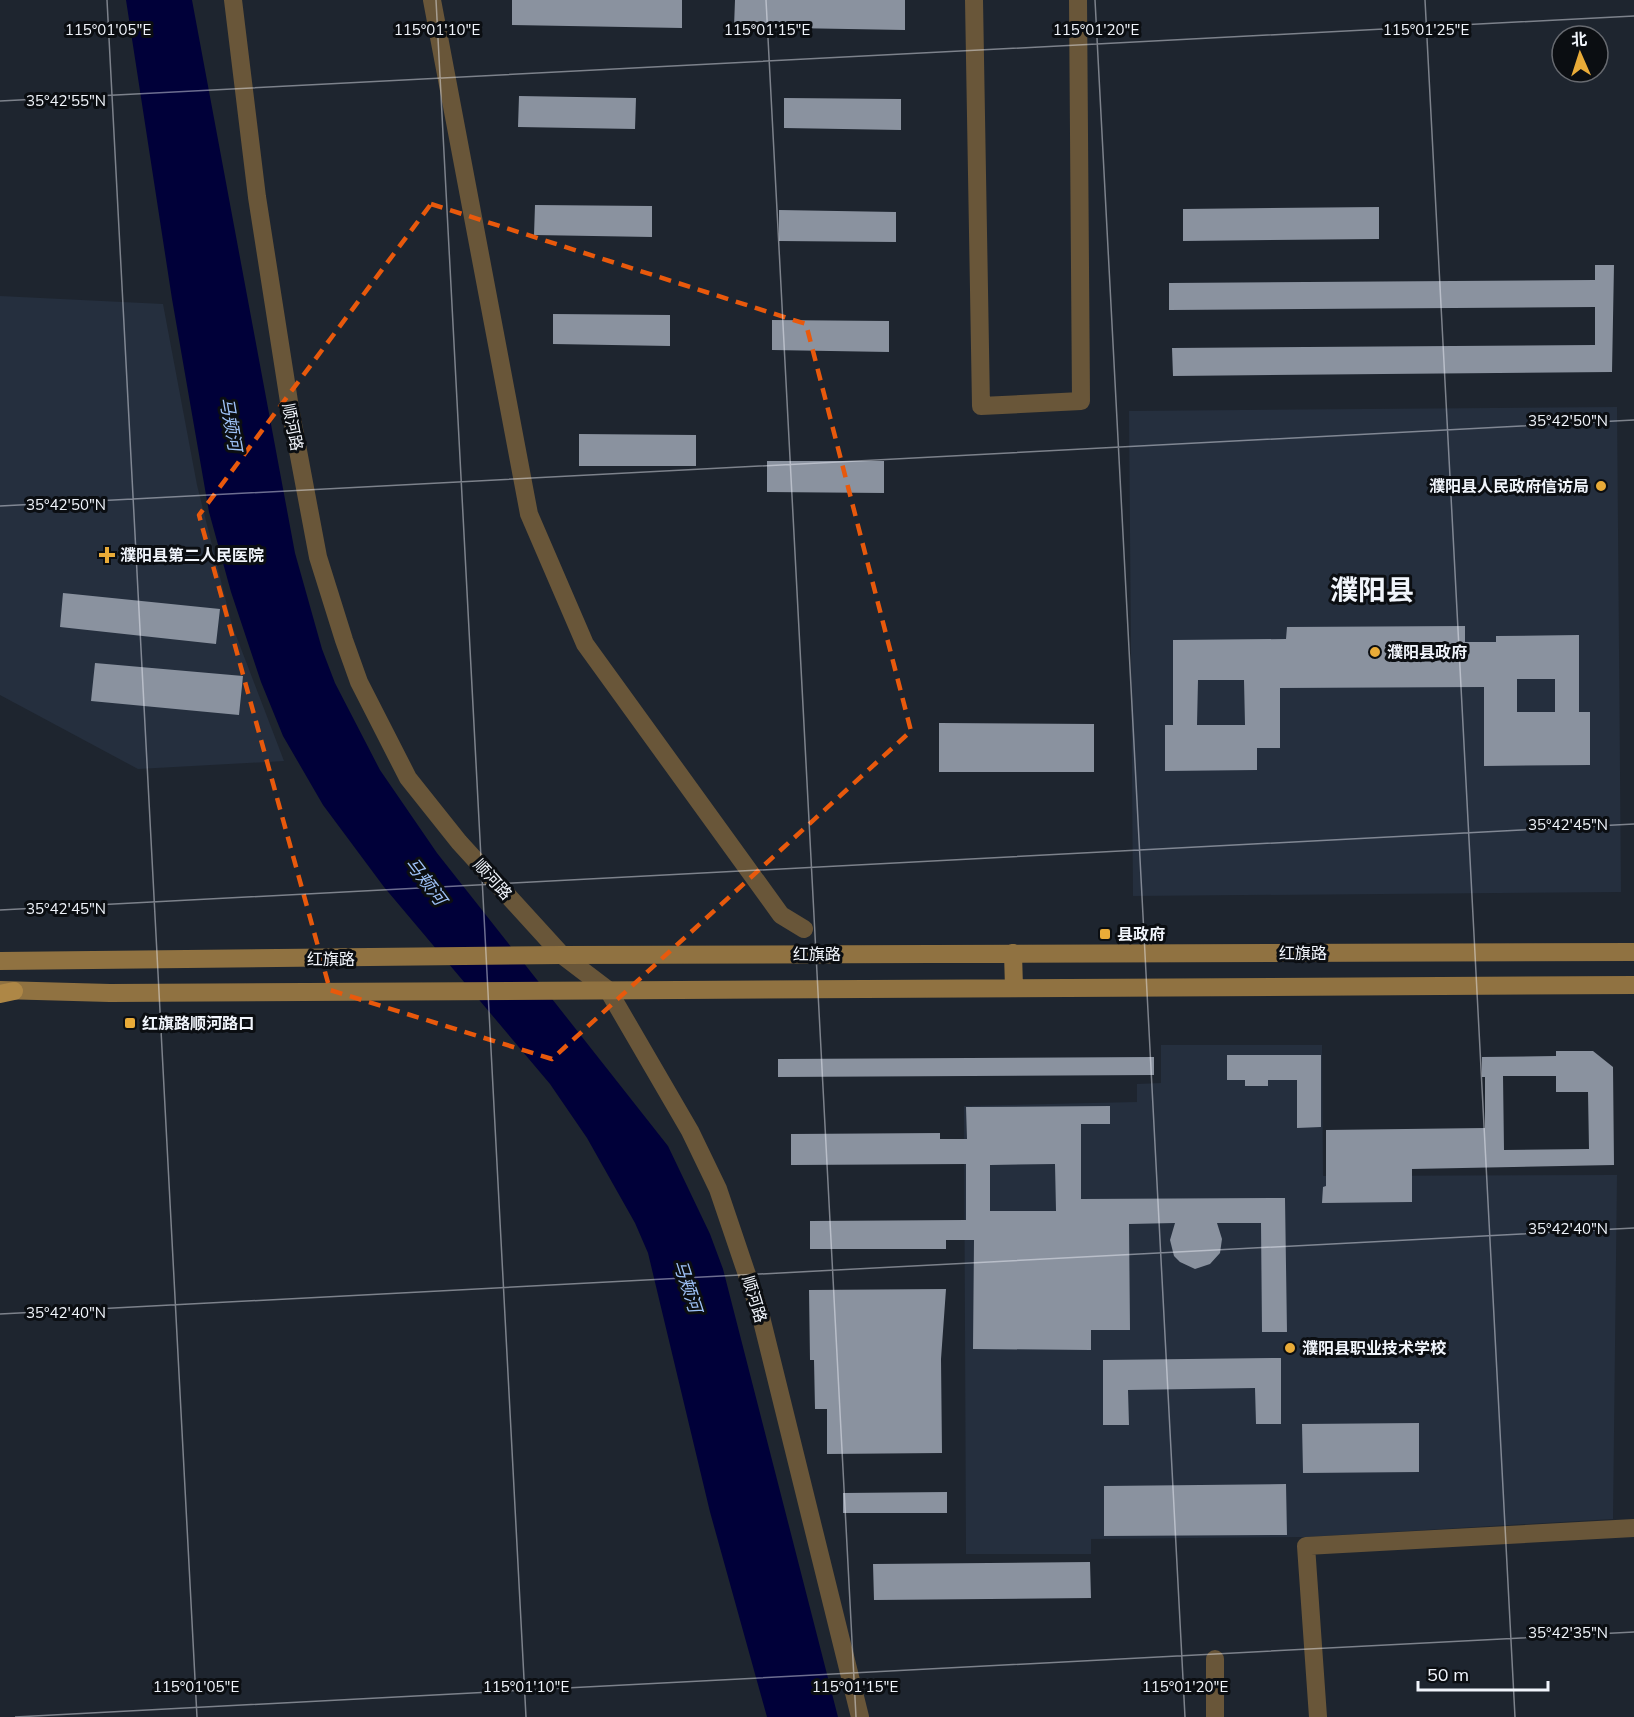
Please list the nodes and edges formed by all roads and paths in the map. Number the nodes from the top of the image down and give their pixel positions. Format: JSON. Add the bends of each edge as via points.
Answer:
{"nodes":[{"id":1,"x":233,"y":0,"type":"edge"},
{"id":2,"x":432,"y":0,"type":"edge"},
{"id":3,"x":974,"y":0,"type":"edge"},
{"id":4,"x":1078,"y":0,"type":"edge"},
{"id":5,"x":804,"y":929,"type":"dead end"},
{"id":6,"x":1634,"y":952,"type":"edge"},
{"id":7,"x":1013,"y":953,"type":"junction"},
{"id":8,"x":562,"y":955,"type":"junction"},
{"id":9,"x":0,"y":961,"type":"edge"},
{"id":10,"x":1634,"y":985,"type":"edge"},
{"id":11,"x":1014,"y":988,"type":"junction"},
{"id":12,"x":608,"y":990,"type":"junction"},
{"id":13,"x":5,"y":992,"type":"edge"},
{"id":14,"x":1634,"y":1528,"type":"edge"},
{"id":15,"x":1215,"y":1659,"type":"dead end"},
{"id":16,"x":860,"y":1717,"type":"edge"},
{"id":17,"x":1215,"y":1717,"type":"edge"},
{"id":18,"x":1318,"y":1717,"type":"edge"}],
"edges":[{"from":1,"to":8,"type":"street","name":"顺河路","via":[[284,376],[318,557],[344,640],[359,682],[408,778],[459,842]]},
{"from":2,"to":5,"type":"street","via":[[529,514],[585,644],[781,915]]},
{"from":3,"to":4,"type":"street","via":[[981,405],[1081,401]]},
{"from":6,"to":7,"type":"main road","name":"红旗路"},
{"from":7,"to":8,"type":"main road","name":"红旗路"},
{"from":7,"to":11,"type":"main road"},
{"from":8,"to":9,"type":"main road","name":"红旗路"},
{"from":8,"to":12,"type":"street","name":"顺河路"},
{"from":10,"to":11,"type":"main road","name":"红旗路"},
{"from":11,"to":12,"type":"main road","name":"红旗路"},
{"from":12,"to":13,"type":"main road","name":"红旗路"},
{"from":12,"to":16,"type":"street","name":"顺河路","via":[[690,1131],[738,1242],[760,1313]]},
{"from":14,"to":18,"type":"street","via":[[1305,1546]]},
{"from":15,"to":17,"type":"street"}]}
